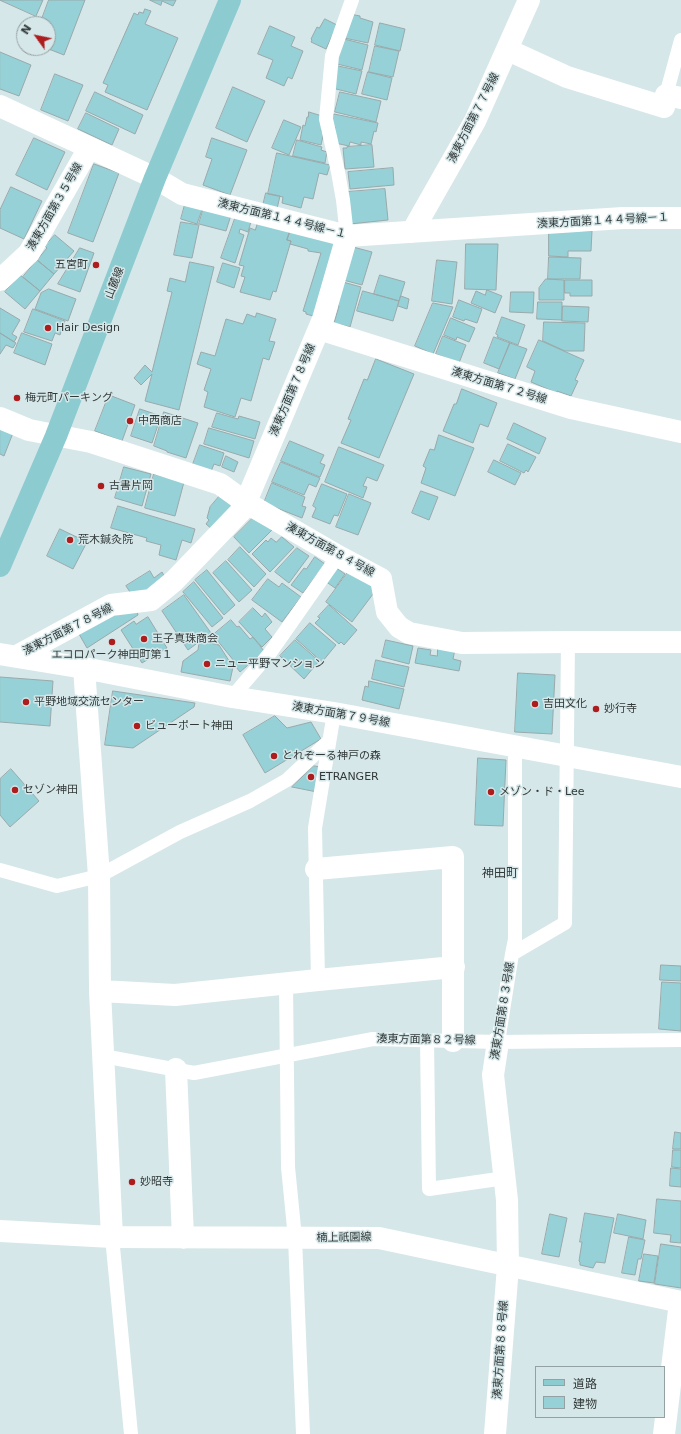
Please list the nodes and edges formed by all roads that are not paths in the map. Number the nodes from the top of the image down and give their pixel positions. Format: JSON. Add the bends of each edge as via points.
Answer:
{"nodes":[{"id":1,"x":230,"y":0,"type":"edge"},
{"id":2,"x":352,"y":0,"type":"edge"},
{"id":3,"x":529,"y":0,"type":"edge"},
{"id":4,"x":681,"y":40,"type":"edge"},
{"id":5,"x":508,"y":50,"type":"junction"},
{"id":6,"x":674,"y":96,"type":"edge"},
{"id":7,"x":0,"y":106,"type":"edge"},
{"id":8,"x":90,"y":148,"type":"junction"},
{"id":9,"x":155,"y":178,"type":"junction"},
{"id":10,"x":681,"y":218,"type":"edge"},
{"id":11,"x":412,"y":232,"type":"junction"},
{"id":12,"x":347,"y":236,"type":"junction"},
{"id":13,"x":0,"y":280,"type":"edge"},
{"id":14,"x":319,"y":329,"type":"junction"},
{"id":15,"x":0,"y":418,"type":"edge"},
{"id":16,"x":681,"y":432,"type":"edge"},
{"id":17,"x":56,"y":436,"type":"junction"},
{"id":18,"x":245,"y":502,"type":"junction"},
{"id":19,"x":338,"y":556,"type":"junction"},
{"id":20,"x":0,"y":566,"type":"edge"},
{"id":21,"x":568,"y":642,"type":"junction"},
{"id":22,"x":681,"y":642,"type":"edge"},
{"id":23,"x":8,"y":655,"type":"edge"},
{"id":24,"x":84,"y":668,"type":"junction"},
{"id":25,"x":232,"y":697,"type":"junction"},
{"id":26,"x":334,"y":713,"type":"junction"},
{"id":27,"x":329,"y":741,"type":"junction"},
{"id":28,"x":515,"y":746,"type":"junction"},
{"id":29,"x":566,"y":756,"type":"junction"},
{"id":30,"x":681,"y":777,"type":"edge"},
{"id":31,"x":316,"y":869,"type":"junction"},
{"id":32,"x":0,"y":870,"type":"edge"},
{"id":33,"x":99,"y":876,"type":"junction"},
{"id":34,"x":512,"y":954,"type":"junction"},
{"id":35,"x":454,"y":967,"type":"junction"},
{"id":36,"x":318,"y":980,"type":"junction"},
{"id":37,"x":286,"y":984,"type":"junction"},
{"id":38,"x":100,"y":991,"type":"junction"},
{"id":39,"x":427,"y":1040,"type":"junction"},
{"id":40,"x":681,"y":1040,"type":"edge"},
{"id":41,"x":453,"y":1041,"type":"junction"},
{"id":42,"x":498,"y":1042,"type":"junction"},
{"id":43,"x":287,"y":1055,"type":"junction"},
{"id":44,"x":103,"y":1056,"type":"junction"},
{"id":45,"x":176,"y":1069,"type":"junction"},
{"id":46,"x":505,"y":1178,"type":"junction"},
{"id":47,"x":0,"y":1231,"type":"edge"},
{"id":48,"x":112,"y":1237,"type":"junction"},
{"id":49,"x":183,"y":1238,"type":"junction"},
{"id":50,"x":295,"y":1238,"type":"junction"},
{"id":51,"x":508,"y":1266,"type":"junction"},
{"id":52,"x":680,"y":1302,"type":"edge"},
{"id":53,"x":132,"y":1434,"type":"edge"},
{"id":54,"x":303,"y":1434,"type":"edge"},
{"id":55,"x":495,"y":1434,"type":"edge"},
{"id":56,"x":664,"y":1434,"type":"edge"}],
"edges":[{"from":1,"to":9,"type":"main road","name":"山麓線"},
{"from":2,"to":12,"type":"lane","name":"湊東方面第７８号線","via":[[332,56],[326,119],[340,179]]},
{"from":3,"to":5,"type":"street","name":"湊東方面第７７号線"},
{"from":4,"to":6,"type":"lane"},
{"from":5,"to":6,"type":"street","via":[[567,77],[664,107]]},
{"from":5,"to":11,"type":"street","name":"湊東方面第７７号線","via":[[475,121]]},
{"from":7,"to":8,"type":"street","name":"湊東方面第１４４号線－１"},
{"from":8,"to":9,"type":"street","name":"湊東方面第１４４号線－１"},
{"from":8,"to":13,"type":"street","name":"湊東方面第３５号線","via":[[29,253]]},
{"from":9,"to":12,"type":"street","name":"湊東方面第１４４号線－１","via":[[182,194]]},
{"from":9,"to":17,"type":"main road","name":"山麓線"},
{"from":10,"to":11,"type":"street","name":"湊東方面第１４４号線－１","via":[[623,218]]},
{"from":11,"to":12,"type":"street","name":"湊東方面第１４４号線－１"},
{"from":12,"to":14,"type":"street","name":"湊東方面第７８号線"},
{"from":14,"to":16,"type":"street","name":"湊東方面第７２号線","via":[[571,408]]},
{"from":14,"to":18,"type":"street","name":"湊東方面第７８号線"},
{"from":15,"to":17,"type":"street","name":"湊東方面第８４号線","via":[[29,430]]},
{"from":17,"to":18,"type":"street","name":"湊東方面第８４号線","via":[[91,442],[220,484]]},
{"from":17,"to":20,"type":"main road","name":"山麓線"},
{"from":18,"to":19,"type":"street","name":"湊東方面第８４号線"},
{"from":18,"to":23,"type":"street","name":"湊東方面第７８号線","via":[[243,509],[174,581],[151,600],[111,606]]},
{"from":19,"to":21,"type":"street","name":"湊東方面第８４号線","via":[[381,579],[387,612],[399,627],[410,633],[462,643]]},
{"from":19,"to":25,"type":"lane","via":[[270,653]]},
{"from":21,"to":22,"type":"street","name":"湊東方面第８４号線"},
{"from":21,"to":29,"type":"lane","name":"湊東方面第８３号線"},
{"from":23,"to":24,"type":"street","name":"湊東方面第７９号線"},
{"from":24,"to":25,"type":"street","name":"湊東方面第７９号線"},
{"from":24,"to":33,"type":"street"},
{"from":25,"to":26,"type":"street","name":"湊東方面第７９号線"},
{"from":26,"to":27,"type":"lane"},
{"from":26,"to":28,"type":"street","name":"湊東方面第７９号線"},
{"from":27,"to":31,"type":"lane","via":[[315,828]]},
{"from":27,"to":33,"type":"lane","via":[[287,780],[250,801],[180,832]]},
{"from":28,"to":29,"type":"street","name":"湊東方面第７９号線"},
{"from":28,"to":34,"type":"lane","via":[[515,939]]},
{"from":29,"to":30,"type":"street","name":"湊東方面第７９号線"},
{"from":29,"to":34,"type":"lane","name":"湊東方面第８３号線","via":[[565,923]]},
{"from":31,"to":35,"type":"street","via":[[453,857]]},
{"from":31,"to":36,"type":"lane"},
{"from":32,"to":33,"type":"lane","via":[[57,886]]},
{"from":33,"to":38,"type":"street"},
{"from":34,"to":42,"type":"lane","name":"湊東方面第８３号線"},
{"from":35,"to":36,"type":"street"},
{"from":35,"to":41,"type":"street"},
{"from":36,"to":37,"type":"street"},
{"from":37,"to":38,"type":"street","via":[[175,996]]},
{"from":37,"to":43,"type":"lane"},
{"from":38,"to":44,"type":"street"},
{"from":39,"to":41,"type":"lane","name":"湊東方面第８２号線"},
{"from":39,"to":43,"type":"lane","name":"湊東方面第８２号線","via":[[373,1039]]},
{"from":39,"to":46,"type":"lane","via":[[429,1189]]},
{"from":40,"to":42,"type":"lane","name":"湊東方面第８２号線"},
{"from":41,"to":42,"type":"lane","name":"湊東方面第８２号線"},
{"from":42,"to":46,"type":"street","name":"湊東方面第８３号線","via":[[493,1075]]},
{"from":43,"to":45,"type":"lane","name":"湊東方面第８２号線","via":[[194,1073]]},
{"from":43,"to":50,"type":"lane","via":[[288,1167]]},
{"from":44,"to":45,"type":"lane","name":"湊東方面第８２号線"},
{"from":44,"to":48,"type":"street"},
{"from":45,"to":49,"type":"street"},
{"from":46,"to":51,"type":"street","name":"湊東方面第８３号線"},
{"from":47,"to":48,"type":"street","name":"楠上祇園線"},
{"from":48,"to":49,"type":"street","name":"楠上祇園線"},
{"from":48,"to":53,"type":"lane"},
{"from":49,"to":50,"type":"street","name":"楠上祇園線"},
{"from":50,"to":51,"type":"street","name":"楠上祇園線","via":[[379,1238]]},
{"from":50,"to":54,"type":"lane"},
{"from":51,"to":52,"type":"street","name":"楠上祇園線"},
{"from":51,"to":55,"type":"street","name":"湊東方面第８８号線"},
{"from":52,"to":56,"type":"street"}]}
